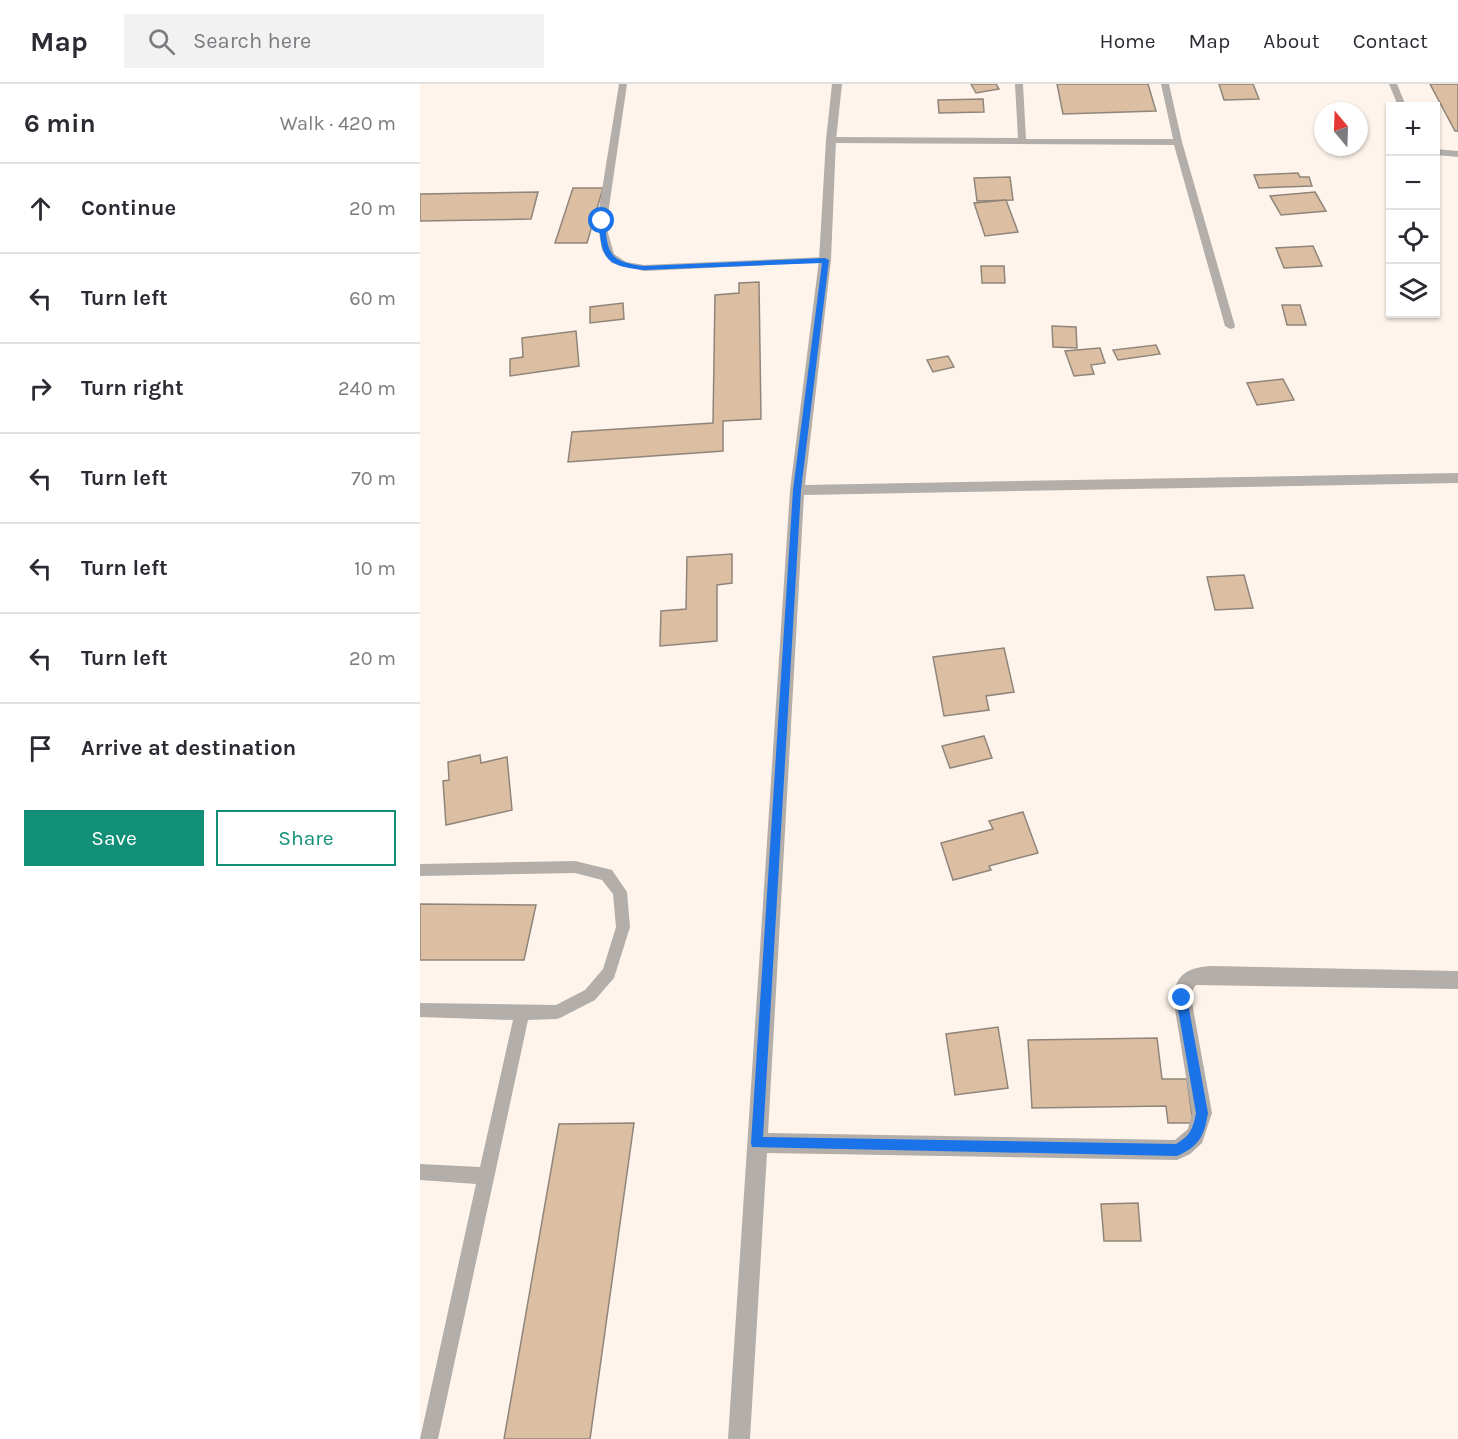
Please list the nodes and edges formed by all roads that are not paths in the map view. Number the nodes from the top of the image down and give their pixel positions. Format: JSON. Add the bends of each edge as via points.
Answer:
{"nodes":[{"id":1,"x":623,"y":84,"type":"edge"},
{"id":2,"x":837,"y":84,"type":"edge"},
{"id":3,"x":1020,"y":84,"type":"edge"},
{"id":4,"x":1165,"y":84,"type":"edge"},
{"id":5,"x":1393,"y":84,"type":"edge"},
{"id":6,"x":1400,"y":102,"type":"edge"},
{"id":7,"x":831,"y":140,"type":"junction"},
{"id":8,"x":1022,"y":141,"type":"junction"},
{"id":9,"x":1178,"y":142,"type":"junction"},
{"id":10,"x":1440,"y":152,"type":"edge"},
{"id":11,"x":1458,"y":154,"type":"edge"},
{"id":12,"x":825,"y":260,"type":"junction"},
{"id":13,"x":1230,"y":326,"type":"dead end"},
{"id":14,"x":1458,"y":478,"type":"edge"},
{"id":15,"x":797,"y":490,"type":"junction"},
{"id":16,"x":420,"y":870,"type":"edge"},
{"id":17,"x":1458,"y":980,"type":"edge"},
{"id":18,"x":420,"y":1010,"type":"edge"},
{"id":19,"x":522,"y":1013,"type":"junction"},
{"id":20,"x":757,"y":1143,"type":"junction"},
{"id":21,"x":420,"y":1172,"type":"edge"},
{"id":22,"x":486,"y":1176,"type":"junction"},
{"id":23,"x":429,"y":1439,"type":"edge"},
{"id":24,"x":739,"y":1439,"type":"edge"}],
"edges":[{"from":1,"to":12,"type":"lane","via":[[602,221],[603,243],[610,258],[622,266],[644,268]]},
{"from":2,"to":7,"type":"street"},
{"from":3,"to":8,"type":"lane"},
{"from":4,"to":9,"type":"lane"},
{"from":5,"to":6,"type":"lane"},
{"from":7,"to":8,"type":"lane"},
{"from":7,"to":12,"type":"street"},
{"from":8,"to":9,"type":"lane"},
{"from":9,"to":13,"type":"lane"},
{"from":10,"to":11,"type":"lane"},
{"from":12,"to":15,"type":"street"},
{"from":14,"to":15,"type":"street"},
{"from":15,"to":20,"type":"street"},
{"from":16,"to":19,"type":"lane","via":[[575,867],[607,875],[620,892],[623,927],[609,974],[590,995],[556,1012]]},
{"from":17,"to":20,"type":"street","via":[[1212,975],[1187,980],[1182,998],[1202,1113],[1191,1142],[1177,1150]]},
{"from":18,"to":19,"type":"lane"},
{"from":19,"to":22,"type":"lane"},
{"from":20,"to":24,"type":"street"},
{"from":21,"to":22,"type":"lane"},
{"from":22,"to":23,"type":"lane"}]}
